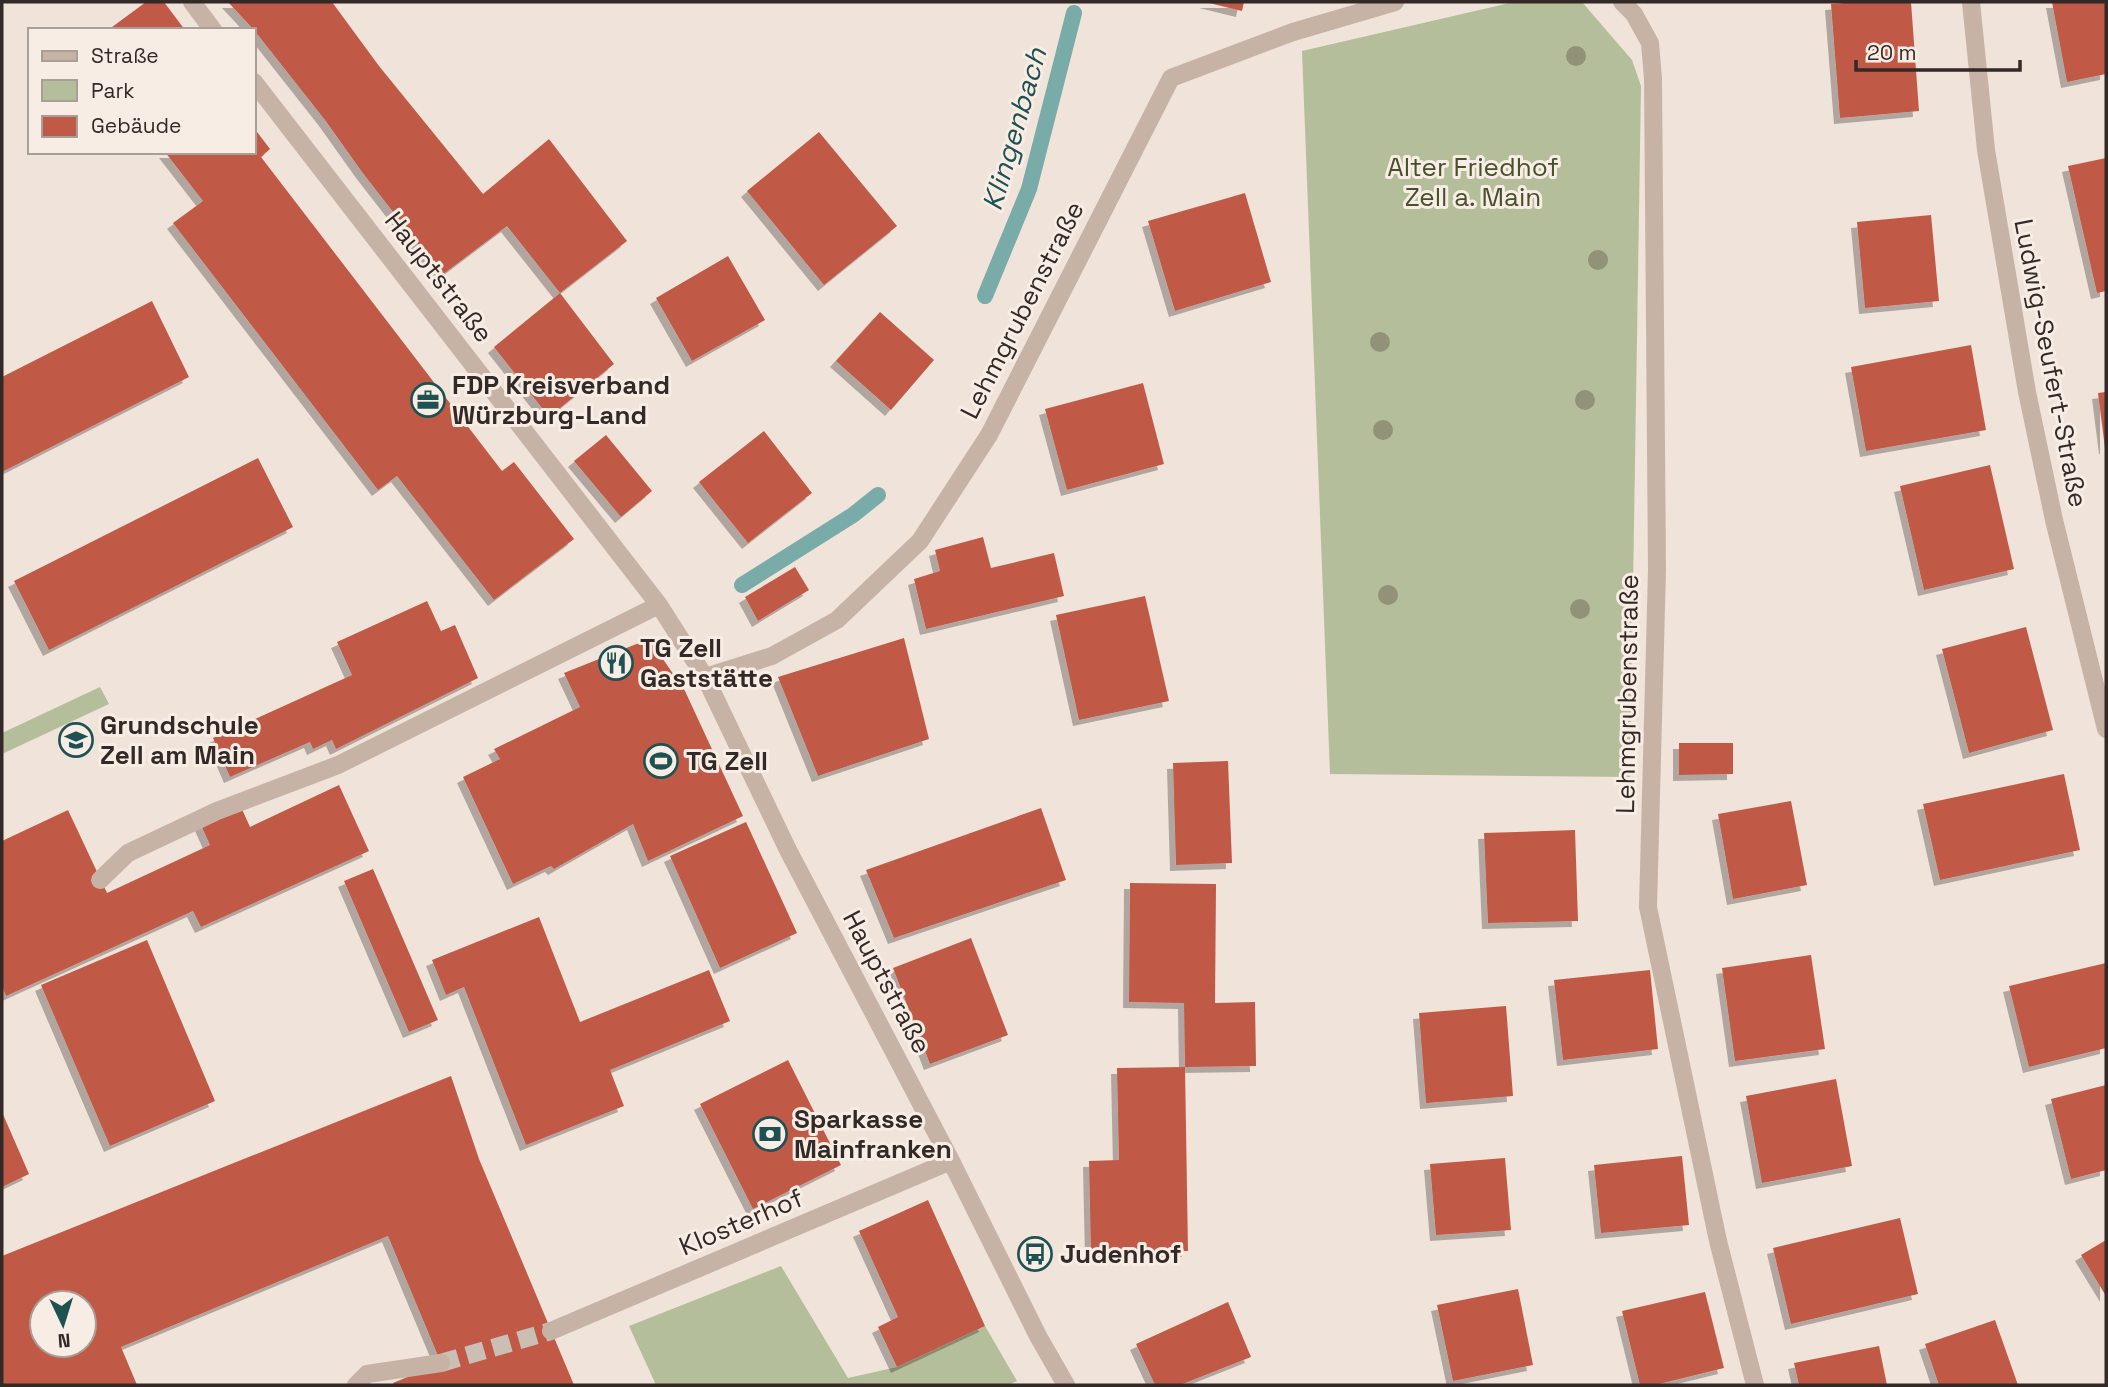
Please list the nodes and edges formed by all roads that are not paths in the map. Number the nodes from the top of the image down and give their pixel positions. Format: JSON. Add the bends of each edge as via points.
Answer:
{"nodes":[{"id":1,"x":192,"y":2,"type":"edge"},
{"id":2,"x":1395,"y":2,"type":"edge"},
{"id":3,"x":1622,"y":2,"type":"edge"},
{"id":4,"x":1970,"y":2,"type":"edge"},
{"id":5,"x":212,"y":28,"type":"edge"},
{"id":6,"x":256,"y":85,"type":"edge"},
{"id":7,"x":659,"y":605,"type":"junction"},
{"id":8,"x":705,"y":677,"type":"junction"},
{"id":9,"x":2106,"y":729,"type":"edge"},
{"id":10,"x":100,"y":880,"type":"dead end"},
{"id":11,"x":951,"y":1161,"type":"junction"},
{"id":12,"x":551,"y":1331,"type":"tunnel mouth"},
{"id":13,"x":441,"y":1363,"type":"tunnel mouth"},
{"id":14,"x":356,"y":1385,"type":"edge"},
{"id":15,"x":1066,"y":1385,"type":"edge"},
{"id":16,"x":1755,"y":1385,"type":"edge"}],
"edges":[{"from":1,"to":5,"type":"street"},
{"from":2,"to":8,"type":"street","name":"Lehmgrubenstraße","via":[[1293,32],[1171,78],[989,435],[920,541],[837,620],[772,656]]},
{"from":3,"to":16,"type":"street","name":"Lehmgrubenstraße","via":[[1650,43],[1653,79],[1657,570],[1648,907],[1718,1241]]},
{"from":4,"to":9,"type":"street","name":"Ludwig-Seufert-Straße","via":[[1986,150],[2027,392],[2053,520]]},
{"from":6,"to":7,"type":"street","name":"Hauptstraße"},
{"from":7,"to":8,"type":"street","name":"Hauptstraße"},
{"from":7,"to":10,"type":"street","via":[[338,765],[217,811],[128,853]]},
{"from":8,"to":11,"type":"street","name":"Hauptstraße","via":[[788,850]]},
{"from":11,"to":12,"type":"street","name":"Klosterhof"},
{"from":11,"to":15,"type":"street","name":"Hauptstraße"},
{"from":13,"to":14,"type":"street","via":[[367,1374]]}]}
